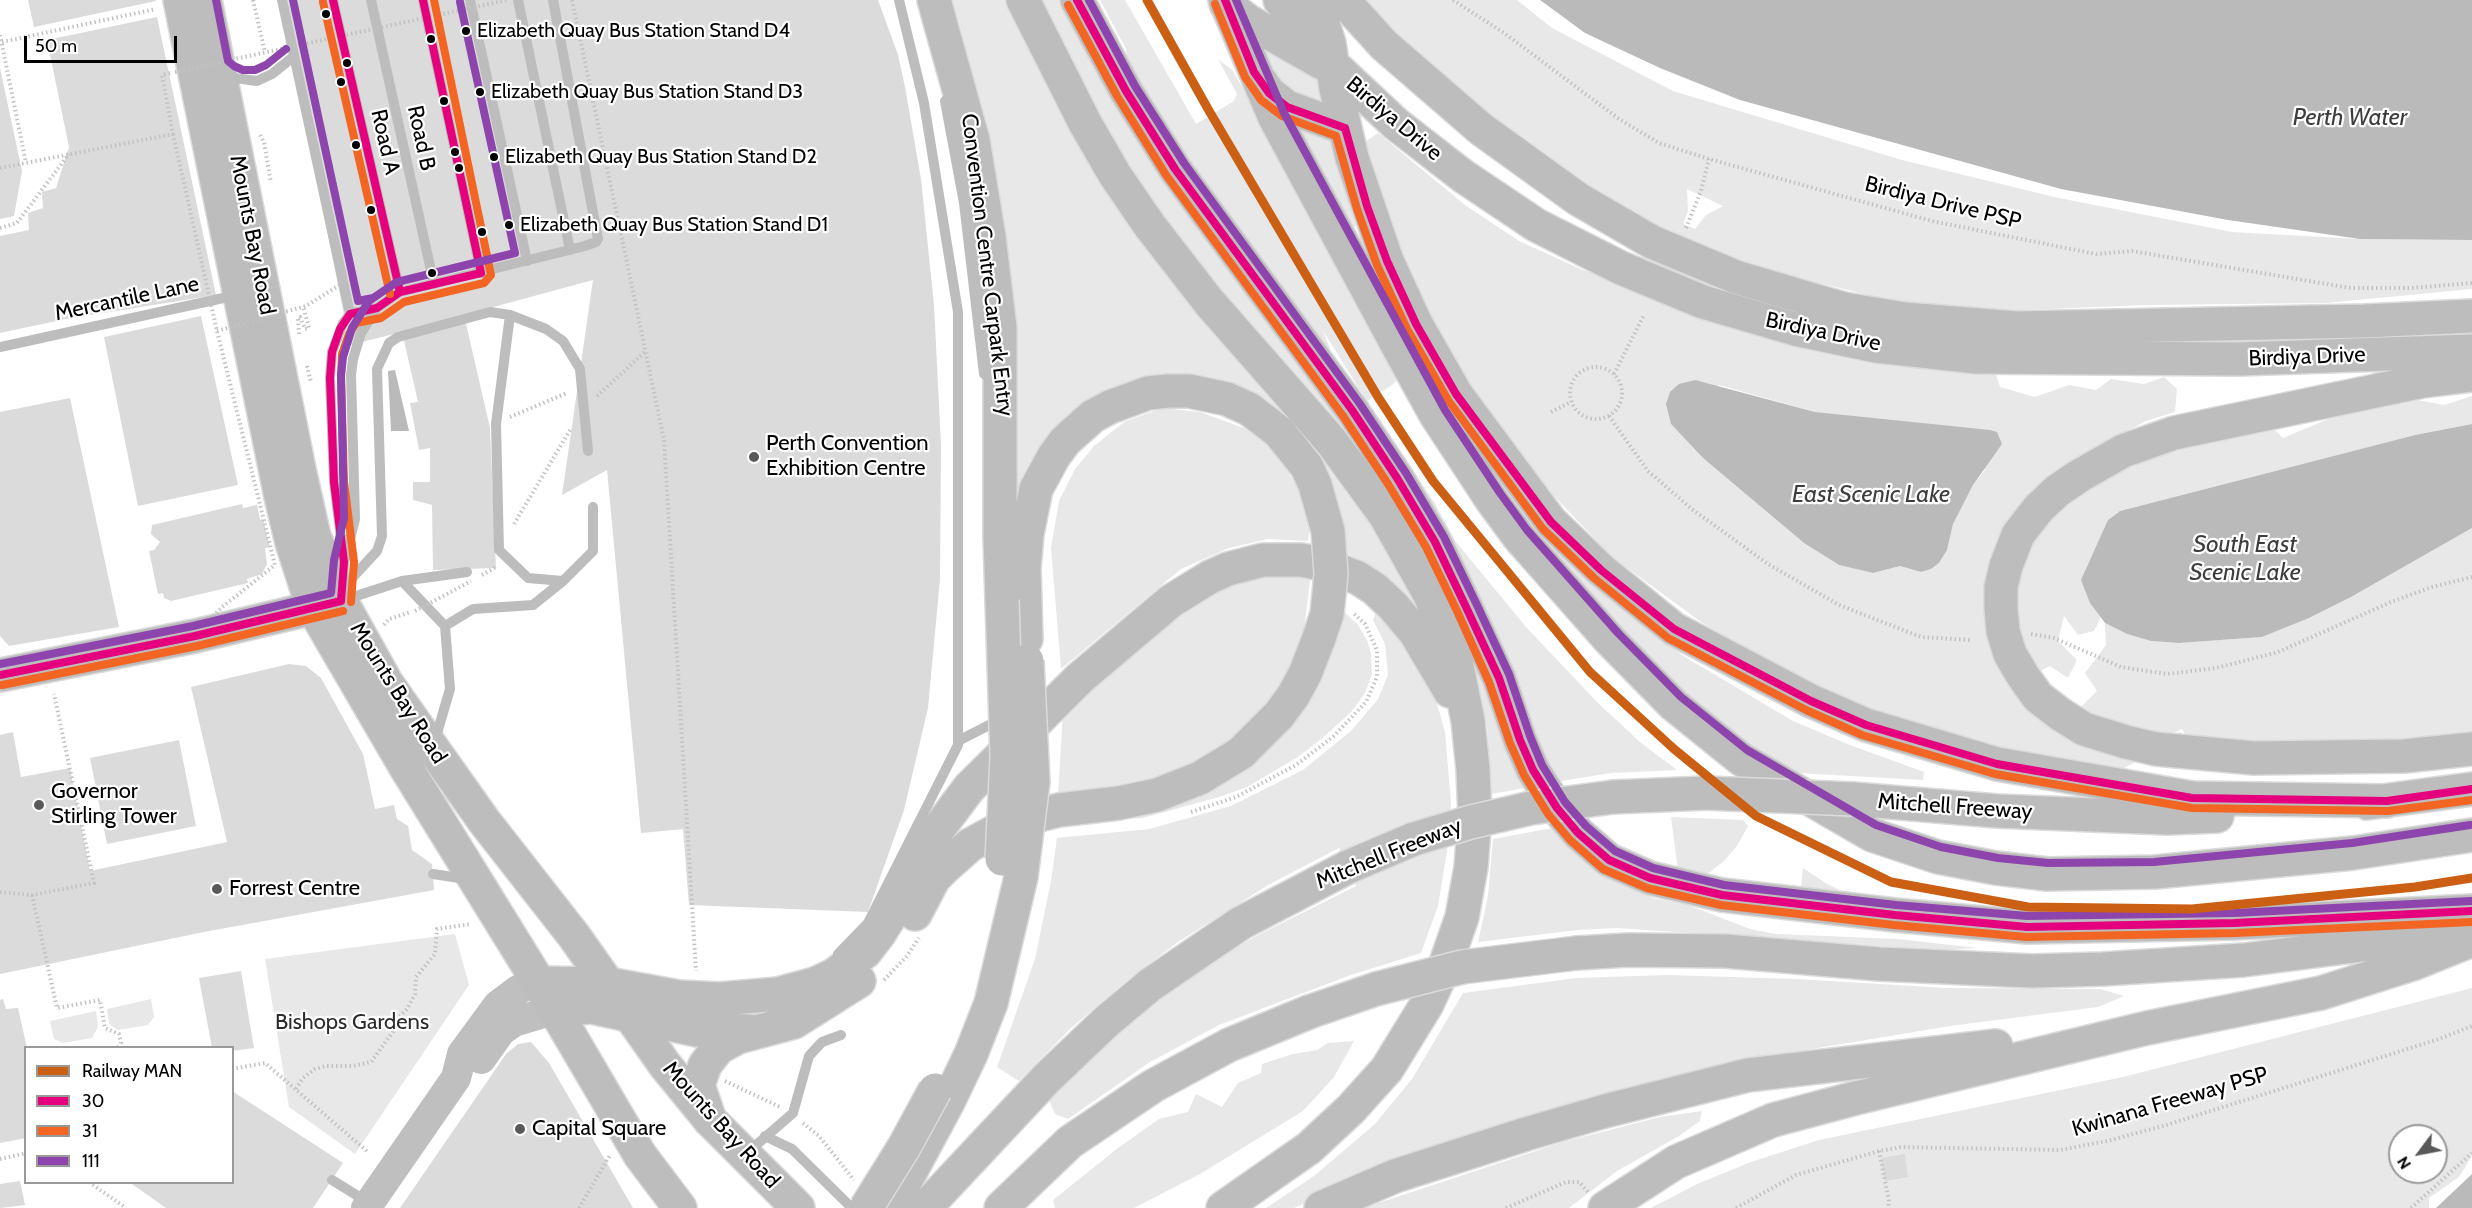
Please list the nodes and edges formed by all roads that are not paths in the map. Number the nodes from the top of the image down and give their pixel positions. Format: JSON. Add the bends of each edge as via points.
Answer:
{"nodes":[{"id":1,"x":205,"y":0,"type":"edge"},
{"id":2,"x":282,"y":0,"type":"edge"},
{"id":3,"x":333,"y":0,"type":"edge"},
{"id":4,"x":371,"y":0,"type":"edge"},
{"id":5,"x":423,"y":0,"type":"edge"},
{"id":6,"x":470,"y":0,"type":"edge"},
{"id":7,"x":518,"y":0,"type":"edge"},
{"id":8,"x":553,"y":0,"type":"edge"},
{"id":9,"x":899,"y":0,"type":"edge"},
{"id":10,"x":934,"y":0,"type":"edge"},
{"id":11,"x":1023,"y":0,"type":"edge"},
{"id":12,"x":1077,"y":0,"type":"edge"},
{"id":13,"x":1260,"y":0,"type":"edge"},
{"id":14,"x":1280,"y":0,"type":"edge"},
{"id":15,"x":1343,"y":0,"type":"edge"},
{"id":16,"x":1225,"y":2,"type":"edge"},
{"id":17,"x":170,"y":4,"type":"edge"},
{"id":18,"x":1327,"y":49,"type":"edge"},
{"id":19,"x":293,"y":57,"type":"junction"},
{"id":20,"x":218,"y":66,"type":"junction"},
{"id":21,"x":1254,"y":72,"type":"junction"},
{"id":22,"x":943,"y":91,"type":"dead end"},
{"id":23,"x":1439,"y":91,"type":"junction"},
{"id":24,"x":1345,"y":128,"type":"junction"},
{"id":25,"x":570,"y":250,"type":"junction"},
{"id":26,"x":527,"y":261,"type":"junction"},
{"id":27,"x":481,"y":273,"type":"junction"},
{"id":28,"x":434,"y":284,"type":"junction"},
{"id":29,"x":251,"y":292,"type":"junction"},
{"id":30,"x":400,"y":292,"type":"junction"},
{"id":31,"x":377,"y":308,"type":"junction"},
{"id":32,"x":350,"y":314,"type":"junction"},
{"id":33,"x":510,"y":315,"type":"junction"},
{"id":34,"x":2472,"y":316,"type":"edge"},
{"id":35,"x":0,"y":347,"type":"edge"},
{"id":36,"x":2472,"y":351,"type":"edge"},
{"id":37,"x":2472,"y":375,"type":"edge"},
{"id":38,"x":985,"y":382,"type":"dead end"},
{"id":39,"x":988,"y":417,"type":"dead end"},
{"id":40,"x":588,"y":451,"type":"dead end"},
{"id":41,"x":593,"y":507,"type":"dead end"},
{"id":42,"x":1000,"y":538,"type":"junction"},
{"id":43,"x":344,"y":562,"type":"junction"},
{"id":44,"x":469,"y":577,"type":"road end"},
{"id":45,"x":402,"y":581,"type":"junction"},
{"id":46,"x":563,"y":581,"type":"junction"},
{"id":47,"x":1013,"y":599,"type":"junction"},
{"id":48,"x":327,"y":604,"type":"junction"},
{"id":49,"x":446,"y":626,"type":"junction"},
{"id":50,"x":0,"y":675,"type":"edge"},
{"id":51,"x":1080,"y":678,"type":"junction"},
{"id":52,"x":1048,"y":693,"type":"dead end"},
{"id":53,"x":1038,"y":698,"type":"dead end"},
{"id":54,"x":1468,"y":721,"type":"junction"},
{"id":55,"x":958,"y":741,"type":"junction"},
{"id":56,"x":433,"y":749,"type":"junction"},
{"id":57,"x":2472,"y":749,"type":"edge"},
{"id":58,"x":2472,"y":789,"type":"edge"},
{"id":59,"x":2387,"y":801,"type":"junction"},
{"id":60,"x":2472,"y":835,"type":"edge"},
{"id":61,"x":1008,"y":871,"type":"junction"},
{"id":62,"x":433,"y":874,"type":"dead end"},
{"id":63,"x":476,"y":881,"type":"junction"},
{"id":64,"x":2472,"y":911,"type":"edge"},
{"id":65,"x":2472,"y":931,"type":"edge"},
{"id":66,"x":2472,"y":940,"type":"edge"},
{"id":67,"x":828,"y":960,"type":"dead end"},
{"id":68,"x":805,"y":976,"type":"dead end"},
{"id":69,"x":608,"y":984,"type":"junction"},
{"id":70,"x":778,"y":994,"type":"junction"},
{"id":71,"x":546,"y":997,"type":"junction"},
{"id":72,"x":629,"y":1014,"type":"junction"},
{"id":73,"x":2147,"y":1028,"type":"junction"},
{"id":74,"x":758,"y":1031,"type":"junction"},
{"id":75,"x":841,"y":1035,"type":"dead end"},
{"id":76,"x":942,"y":1096,"type":"junction"},
{"id":77,"x":710,"y":1120,"type":"junction"},
{"id":78,"x":755,"y":1145,"type":"junction"},
{"id":79,"x":332,"y":1180,"type":"dead end"},
{"id":80,"x":861,"y":1195,"type":"edge"},
{"id":81,"x":1597,"y":1200,"type":"edge"},
{"id":82,"x":368,"y":1206,"type":"edge"},
{"id":83,"x":680,"y":1208,"type":"edge"},
{"id":84,"x":798,"y":1208,"type":"edge"},
{"id":85,"x":852,"y":1208,"type":"edge"},
{"id":86,"x":891,"y":1208,"type":"edge"},
{"id":87,"x":925,"y":1208,"type":"edge"},
{"id":88,"x":1001,"y":1208,"type":"edge"},
{"id":89,"x":1223,"y":1208,"type":"edge"},
{"id":90,"x":1321,"y":1208,"type":"edge"}],
"edges":[{"from":1,"to":20,"type":"main road","name":"Mounts Bay Road"},
{"from":2,"to":19,"type":"lane"},
{"from":3,"to":30,"type":"lane","name":"Road A"},
{"from":4,"to":28,"type":"lane","name":"Road B"},
{"from":5,"to":27,"type":"lane"},
{"from":6,"to":26,"type":"lane"},
{"from":7,"to":25,"type":"lane"},
{"from":8,"to":25,"type":"lane","via":[[598,233],[596,242]]},
{"from":9,"to":55,"type":"lane","via":[[924,103],[958,312]]},
{"from":10,"to":42,"type":"main road","via":[[973,140],[1000,328]]},
{"from":11,"to":54,"type":"main road","via":[[1085,123],[1150,226],[1209,302],[1331,441],[1385,515],[1430,595],[1456,661]]},
{"from":12,"to":64,"type":"main road","via":[[1126,91],[1175,169],[1352,410],[1397,478],[1435,542],[1466,607],[1499,678],[1533,770],[1578,833],[1609,860],[1650,879],[1722,895],[2027,927],[2234,923]]},
{"from":13,"to":18,"type":"main road"},
{"from":14,"to":18,"type":"main road","name":"Birdiya Drive"},
{"from":15,"to":23,"type":"main road","name":"Birdiya Drive","via":[[1384,45]]},
{"from":16,"to":18,"type":"main road","via":[[1248,21],[1308,53]]},
{"from":16,"to":21,"type":"main road"},
{"from":17,"to":29,"type":"main road","name":"Mounts Bay Road"},
{"from":18,"to":23,"type":"main road","via":[[1378,59]]},
{"from":18,"to":24,"type":"main road"},
{"from":18,"to":36,"type":"main road","name":"Birdiya Drive","via":[[1396,124],[1536,225],[1621,268],[1703,302],[1795,329],[1876,346],[1976,357],[2239,359]]},
{"from":19,"to":20,"type":"lane","via":[[257,81],[235,78]]},
{"from":19,"to":32,"type":"lane"},
{"from":20,"to":29,"type":"main road","name":"Mounts Bay Road"},
{"from":21,"to":24,"type":"main road","via":[[1269,93],[1287,107]]},
{"from":21,"to":60,"type":"main road","via":[[1400,351],[1436,415],[1491,498],[1610,640],[1674,705],[1741,759],[1872,835],[1938,857],[2037,873],[2155,872],[2353,853]]},
{"from":22,"to":38,"type":"lane","name":"Convention Centre Carpark Entry","via":[[964,203]]},
{"from":23,"to":34,"type":"main road","name":"Birdiya Drive","via":[[1481,129],[1578,199],[1652,242],[1736,277],[1844,309],[1905,319],[2017,328]]},
{"from":24,"to":59,"type":"main road","via":[[1387,261],[1416,324],[1456,394],[1551,522],[1601,570],[1674,629],[1801,696],[1866,725],[1997,764],[2192,798]]},
{"from":25,"to":26,"type":"lane"},
{"from":26,"to":27,"type":"lane"},
{"from":27,"to":28,"type":"lane"},
{"from":28,"to":30,"type":"lane"},
{"from":29,"to":35,"type":"lane","name":"Mercantile Lane"},
{"from":29,"to":48,"type":"main road","name":"Mounts Bay Road","via":[[314,536]]},
{"from":30,"to":31,"type":"lane"},
{"from":31,"to":32,"type":"lane"},
{"from":31,"to":43,"type":"lane","via":[[361,333],[352,358],[356,519]]},
{"from":32,"to":43,"type":"lane","via":[[335,342],[330,378],[334,482]]},
{"from":33,"to":40,"type":"lane","via":[[546,329],[563,341],[580,369]]},
{"from":33,"to":46,"type":"lane","via":[[496,424],[499,550],[528,578]]},
{"from":33,"to":48,"type":"lane","via":[[490,312],[398,337],[389,343],[377,369],[382,536],[377,551]]},
{"from":37,"to":57,"type":"main road","via":[[2423,381],[2174,434],[2123,451],[2079,476],[2037,509],[2018,535],[2001,586],[2003,631],[2010,654],[2038,697],[2084,729],[2156,749],[2254,758],[2404,756]]},
{"from":39,"to":42,"type":"lane","name":"Convention Centre Carpark Entry"},
{"from":41,"to":46,"type":"lane","via":[[592,551]]},
{"from":42,"to":47,"type":"main road"},
{"from":43,"to":48,"type":"lane"},
{"from":44,"to":45,"type":"lane"},
{"from":45,"to":48,"type":"lane"},
{"from":45,"to":49,"type":"lane"},
{"from":46,"to":49,"type":"lane","via":[[533,605],[473,609]]},
{"from":47,"to":61,"type":"main road","bridge":true,"via":[[1007,757]]},
{"from":47,"to":61,"type":"main road","bridge":true,"via":[[1026,639]]},
{"from":47,"to":74,"type":"main road","bridge":true,"via":[[1036,489],[1044,472],[1076,430],[1093,416],[1126,400],[1148,393],[1189,391],[1234,403],[1279,432],[1315,485],[1328,531],[1331,574],[1327,614],[1305,674],[1279,715],[1240,753],[1177,788],[1119,803],[1023,819],[978,841],[934,878],[899,937],[860,980],[794,1022]]},
{"from":48,"to":50,"type":"main road","via":[[195,636]]},
{"from":48,"to":56,"type":"main road","name":"Mounts Bay Road"},
{"from":48,"to":63,"type":"main road","name":"Mounts Bay Road","via":[[405,766]]},
{"from":49,"to":56,"type":"lane","via":[[450,689]]},
{"from":51,"to":52,"type":"lane"},
{"from":51,"to":54,"type":"main road","via":[[1171,601],[1210,577],[1245,564],[1301,560],[1358,578],[1393,606],[1414,632]]},
{"from":51,"to":70,"type":"main road","via":[[969,788],[925,847],[894,913],[865,952],[834,975]]},
{"from":53,"to":55,"type":"lane"},
{"from":54,"to":89,"type":"main road","via":[[1475,816],[1471,867],[1462,917],[1427,1004],[1387,1070],[1351,1109],[1309,1148]]},
{"from":55,"to":67,"type":"lane","via":[[868,923]]},
{"from":56,"to":69,"type":"main road","name":"Mounts Bay Road"},
{"from":58,"to":59,"type":"main road","name":"Mitchell Freeway"},
{"from":59,"to":87,"type":"main road","name":"Mitchell Freeway","bridge":true,"via":[[2269,814],[2167,818],[1706,793],[1613,797],[1531,808],[1471,822],[1414,839],[1348,867],[1241,923],[1159,978],[1092,1036]]},
{"from":61,"to":76,"type":"main road","via":[[978,987]]},
{"from":62,"to":63,"type":"lane"},
{"from":63,"to":71,"type":"main road","name":"Mounts Bay Road"},
{"from":65,"to":88,"type":"main road","bridge":true,"via":[[2244,960],[2091,969],[1981,970],[1686,950],[1577,953],[1462,967],[1376,989],[1229,1045],[1153,1086],[1070,1142]]},
{"from":66,"to":73,"type":"main road","via":[[2321,993]]},
{"from":68,"to":70,"type":"lane"},
{"from":69,"to":70,"type":"main road","via":[[679,997],[720,999]]},
{"from":69,"to":71,"type":"main road"},
{"from":69,"to":72,"type":"main road","name":"Mounts Bay Road"},
{"from":71,"to":72,"type":"main road"},
{"from":71,"to":82,"type":"main road","via":[[501,1031],[475,1068],[456,1078]]},
{"from":71,"to":83,"type":"main road","name":"Mounts Bay Road","via":[[640,1155]]},
{"from":72,"to":74,"type":"main road","via":[[696,1030]]},
{"from":72,"to":77,"type":"main road","name":"Mounts Bay Road"},
{"from":73,"to":81,"type":"main road","via":[[1773,1120]]},
{"from":73,"to":90,"type":"main road","via":[[1748,1075],[1526,1134],[1395,1176]]},
{"from":74,"to":77,"type":"main road","via":[[727,1042],[705,1065],[698,1085]]},
{"from":75,"to":78,"type":"lane","via":[[822,1042],[809,1056],[793,1113]]},
{"from":76,"to":80,"type":"main road","bridge":true},
{"from":76,"to":86,"type":"main road"},
{"from":77,"to":78,"type":"main road","name":"Mounts Bay Road"},
{"from":78,"to":84,"type":"main road","name":"Mounts Bay Road"},
{"from":78,"to":85,"type":"lane","via":[[792,1149]]},
{"from":79,"to":82,"type":"lane"}]}
